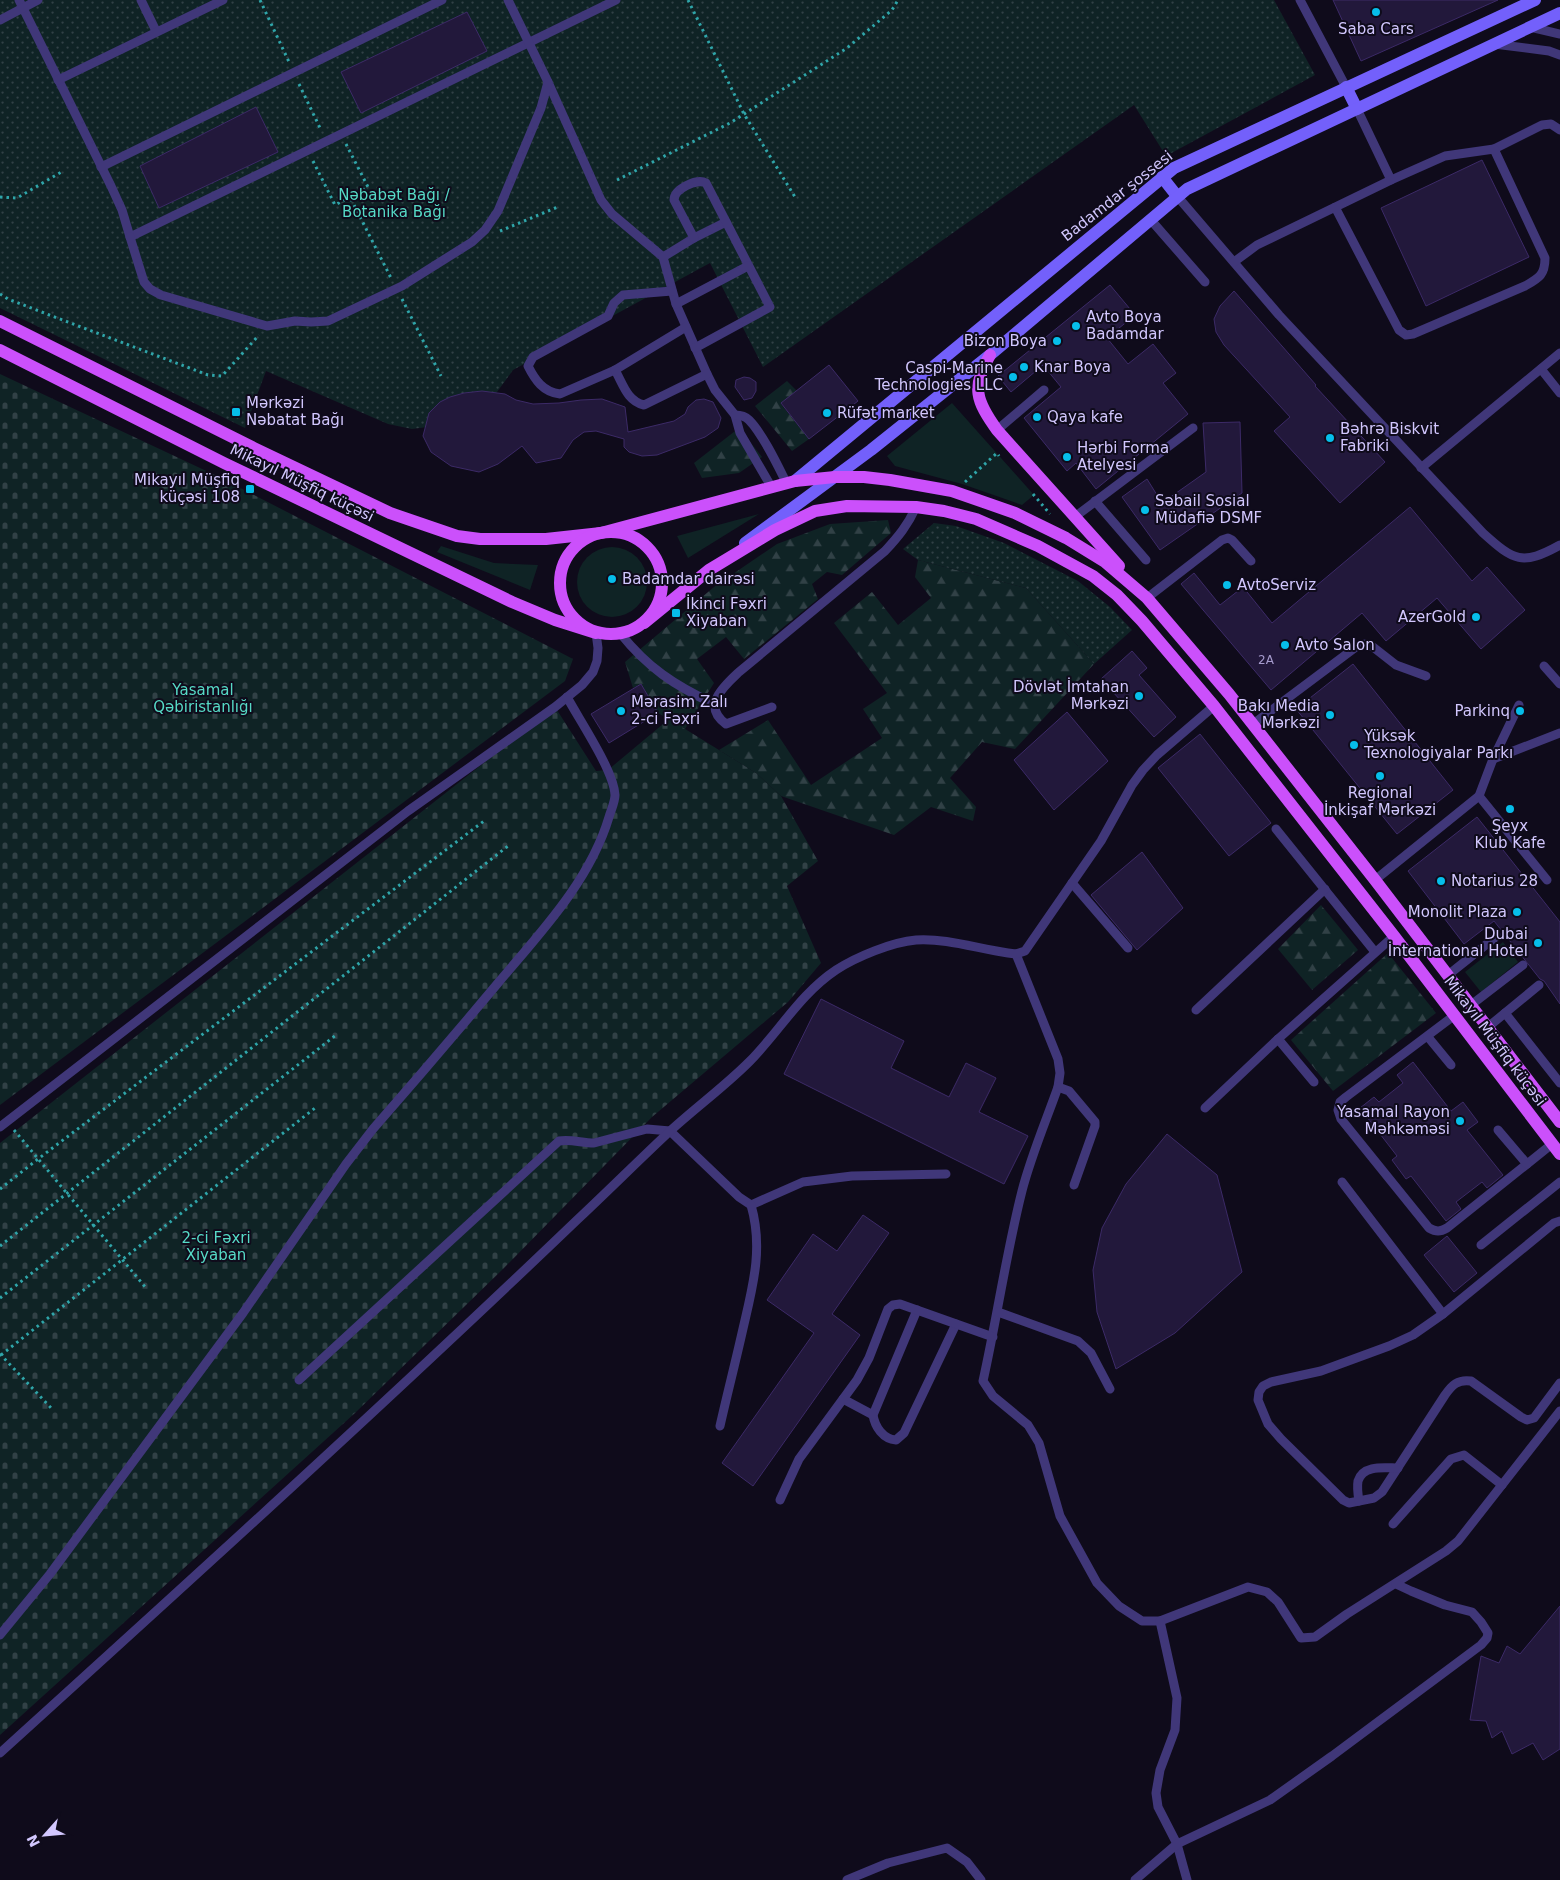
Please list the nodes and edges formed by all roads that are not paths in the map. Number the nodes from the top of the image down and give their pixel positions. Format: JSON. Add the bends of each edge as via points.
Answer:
{"nodes":[{"id":1,"x":38,"y":0,"type":"edge"},
{"id":2,"x":141,"y":0,"type":"edge"},
{"id":3,"x":223,"y":0,"type":"edge"},
{"id":4,"x":442,"y":0,"type":"edge"},
{"id":5,"x":508,"y":0,"type":"edge"},
{"id":6,"x":616,"y":0,"type":"edge"},
{"id":7,"x":1300,"y":0,"type":"edge"},
{"id":8,"x":1531,"y":1,"type":"edge"},
{"id":9,"x":21,"y":4,"type":"edge"},
{"id":10,"x":1560,"y":13,"type":"edge"},
{"id":11,"x":0,"y":20,"type":"edge"},
{"id":12,"x":1529,"y":27,"type":"junction"},
{"id":13,"x":156,"y":31,"type":"junction"},
{"id":14,"x":1560,"y":34,"type":"edge"},
{"id":15,"x":528,"y":42,"type":"junction"},
{"id":16,"x":1493,"y":44,"type":"junction"},
{"id":17,"x":1560,"y":54,"type":"edge"},
{"id":18,"x":58,"y":80,"type":"junction"},
{"id":19,"x":548,"y":82,"type":"junction"},
{"id":20,"x":1346,"y":87,"type":"junction"},
{"id":21,"x":1357,"y":109,"type":"junction"},
{"id":22,"x":1560,"y":130,"type":"edge"},
{"id":23,"x":1494,"y":149,"type":"junction"},
{"id":24,"x":101,"y":167,"type":"junction"},
{"id":25,"x":1162,"y":177,"type":"junction"},
{"id":26,"x":1391,"y":180,"type":"junction"},
{"id":27,"x":1178,"y":196,"type":"junction"},
{"id":28,"x":1336,"y":207,"type":"junction"},
{"id":29,"x":1150,"y":220,"type":"junction"},
{"id":30,"x":726,"y":222,"type":"junction"},
{"id":31,"x":130,"y":237,"type":"junction"},
{"id":32,"x":694,"y":238,"type":"junction"},
{"id":33,"x":663,"y":257,"type":"junction"},
{"id":34,"x":1234,"y":262,"type":"junction"},
{"id":35,"x":748,"y":266,"type":"junction"},
{"id":36,"x":1204,"y":282,"type":"dead end"},
{"id":37,"x":672,"y":291,"type":"junction"},
{"id":38,"x":676,"y":304,"type":"junction"},
{"id":39,"x":0,"y":321,"type":"edge"},
{"id":40,"x":686,"y":327,"type":"junction"},
{"id":41,"x":695,"y":348,"type":"junction"},
{"id":42,"x":0,"y":350,"type":"edge"},
{"id":43,"x":1560,"y":353,"type":"edge"},
{"id":44,"x":990,"y":355,"type":"junction"},
{"id":45,"x":1541,"y":369,"type":"junction"},
{"id":46,"x":615,"y":370,"type":"junction"},
{"id":47,"x":707,"y":374,"type":"junction"},
{"id":48,"x":1044,"y":390,"type":"dead end"},
{"id":49,"x":1560,"y":393,"type":"edge"},
{"id":50,"x":735,"y":414,"type":"junction"},
{"id":51,"x":1194,"y":428,"type":"dead end"},
{"id":52,"x":997,"y":430,"type":"junction"},
{"id":53,"x":1421,"y":468,"type":"junction"},
{"id":54,"x":835,"y":477,"type":"junction"},
{"id":55,"x":791,"y":482,"type":"junction"},
{"id":56,"x":772,"y":488,"type":"junction"},
{"id":57,"x":1095,"y":501,"type":"junction"},
{"id":58,"x":916,"y":507,"type":"junction"},
{"id":59,"x":1076,"y":516,"type":"junction"},
{"id":60,"x":600,"y":533,"type":"junction"},
{"id":61,"x":1560,"y":545,"type":"edge"},
{"id":62,"x":1146,"y":560,"type":"dead end"},
{"id":63,"x":1251,"y":561,"type":"dead end"},
{"id":64,"x":709,"y":570,"type":"junction"},
{"id":65,"x":1147,"y":598,"type":"junction"},
{"id":66,"x":644,"y":623,"type":"junction"},
{"id":67,"x":596,"y":633,"type":"junction"},
{"id":68,"x":620,"y":633,"type":"junction"},
{"id":69,"x":1544,"y":666,"type":"dead end"},
{"id":70,"x":1426,"y":676,"type":"dead end"},
{"id":71,"x":1560,"y":684,"type":"edge"},
{"id":72,"x":567,"y":698,"type":"junction"},
{"id":73,"x":714,"y":704,"type":"junction"},
{"id":74,"x":1214,"y":706,"type":"junction"},
{"id":75,"x":1519,"y":706,"type":"dead end"},
{"id":76,"x":772,"y":707,"type":"dead end"},
{"id":77,"x":1253,"y":724,"type":"junction"},
{"id":78,"x":1560,"y":734,"type":"edge"},
{"id":79,"x":1493,"y":759,"type":"junction"},
{"id":80,"x":1479,"y":796,"type":"junction"},
{"id":81,"x":1276,"y":828,"type":"dead end"},
{"id":82,"x":1376,"y":880,"type":"junction"},
{"id":83,"x":1547,"y":880,"type":"dead end"},
{"id":84,"x":1072,"y":883,"type":"junction"},
{"id":85,"x":1325,"y":889,"type":"junction"},
{"id":86,"x":1394,"y":936,"type":"junction"},
{"id":87,"x":1497,"y":936,"type":"dead end"},
{"id":88,"x":1128,"y":948,"type":"dead end"},
{"id":89,"x":1375,"y":952,"type":"junction"},
{"id":90,"x":1016,"y":954,"type":"junction"},
{"id":91,"x":1523,"y":965,"type":"dead end"},
{"id":92,"x":1448,"y":975,"type":"junction"},
{"id":93,"x":1540,"y":985,"type":"dead end"},
{"id":94,"x":1471,"y":1005,"type":"junction"},
{"id":95,"x":1196,"y":1010,"type":"dead end"},
{"id":96,"x":1505,"y":1013,"type":"junction"},
{"id":97,"x":1455,"y":1015,"type":"junction"},
{"id":98,"x":1488,"y":1027,"type":"junction"},
{"id":99,"x":1428,"y":1037,"type":"junction"},
{"id":100,"x":1278,"y":1039,"type":"junction"},
{"id":101,"x":1451,"y":1065,"type":"dead end"},
{"id":102,"x":1314,"y":1082,"type":"dead end"},
{"id":103,"x":1560,"y":1082,"type":"edge"},
{"id":104,"x":1058,"y":1087,"type":"junction"},
{"id":105,"x":1205,"y":1108,"type":"dead end"},
{"id":106,"x":1560,"y":1122,"type":"edge"},
{"id":107,"x":3,"y":1124,"type":"edge"},
{"id":108,"x":1498,"y":1130,"type":"dead end"},
{"id":109,"x":670,"y":1131,"type":"junction"},
{"id":110,"x":1552,"y":1144,"type":"junction"},
{"id":111,"x":1560,"y":1154,"type":"edge"},
{"id":112,"x":1527,"y":1164,"type":"junction"},
{"id":113,"x":946,"y":1174,"type":"dead end"},
{"id":114,"x":1342,"y":1182,"type":"dead end"},
{"id":115,"x":1560,"y":1182,"type":"edge"},
{"id":116,"x":1074,"y":1185,"type":"dead end"},
{"id":117,"x":751,"y":1205,"type":"junction"},
{"id":118,"x":1560,"y":1221,"type":"edge"},
{"id":119,"x":1481,"y":1245,"type":"dead end"},
{"id":120,"x":917,"y":1310,"type":"junction"},
{"id":121,"x":998,"y":1312,"type":"junction"},
{"id":122,"x":1442,"y":1314,"type":"junction"},
{"id":123,"x":956,"y":1324,"type":"junction"},
{"id":124,"x":993,"y":1337,"type":"junction"},
{"id":125,"x":298,"y":1380,"type":"dead end"},
{"id":126,"x":1560,"y":1383,"type":"edge"},
{"id":127,"x":1110,"y":1389,"type":"dead end"},
{"id":128,"x":843,"y":1399,"type":"junction"},
{"id":129,"x":1560,"y":1411,"type":"edge"},
{"id":130,"x":873,"y":1415,"type":"junction"},
{"id":131,"x":720,"y":1426,"type":"dead end"},
{"id":132,"x":1398,"y":1468,"type":"junction"},
{"id":133,"x":1502,"y":1485,"type":"junction"},
{"id":134,"x":780,"y":1500,"type":"dead end"},
{"id":135,"x":1358,"y":1501,"type":"junction"},
{"id":136,"x":1393,"y":1524,"type":"dead end"},
{"id":137,"x":1396,"y":1584,"type":"junction"},
{"id":138,"x":1160,"y":1621,"type":"junction"},
{"id":139,"x":0,"y":1635,"type":"edge"},
{"id":140,"x":0,"y":1753,"type":"edge"},
{"id":141,"x":1177,"y":1844,"type":"junction"},
{"id":142,"x":847,"y":1880,"type":"edge"},
{"id":143,"x":981,"y":1880,"type":"edge"},
{"id":144,"x":1135,"y":1880,"type":"edge"},
{"id":145,"x":1187,"y":1880,"type":"edge"}],
"edges":[{"from":1,"to":9,"type":"lane"},
{"from":2,"to":13,"type":"lane"},
{"from":3,"to":13,"type":"lane"},
{"from":4,"to":24,"type":"lane"},
{"from":5,"to":15,"type":"lane"},
{"from":6,"to":15,"type":"lane"},
{"from":7,"to":20,"type":"lane"},
{"from":8,"to":20,"type":"main road","name":"Badamdar şossesi"},
{"from":9,"to":11,"type":"lane"},
{"from":9,"to":18,"type":"lane"},
{"from":10,"to":12,"type":"main road"},
{"from":12,"to":14,"type":"lane"},
{"from":12,"to":16,"type":"main road"},
{"from":13,"to":18,"type":"lane"},
{"from":15,"to":19,"type":"lane"},
{"from":15,"to":31,"type":"lane"},
{"from":16,"to":17,"type":"lane"},
{"from":16,"to":21,"type":"main road"},
{"from":18,"to":24,"type":"lane"},
{"from":19,"to":31,"type":"lane","via":[[541,108],[498,211],[485,230],[472,242],[397,288],[328,321],[295,321],[267,326],[161,295],[144,282]]},
{"from":19,"to":33,"type":"lane","via":[[601,200],[612,214]]},
{"from":20,"to":21,"type":"main road"},
{"from":20,"to":25,"type":"main road","name":"Badamdar şossesi","via":[[1184,163]]},
{"from":21,"to":26,"type":"lane"},
{"from":21,"to":27,"type":"main road","via":[[1198,183]]},
{"from":22,"to":23,"type":"lane","via":[[1551,124],[1542,125]]},
{"from":23,"to":26,"type":"lane","via":[[1446,156]]},
{"from":23,"to":28,"type":"lane","via":[[1545,258],[1545,269],[1525,286],[1413,334],[1406,335],[1399,330]]},
{"from":24,"to":31,"type":"lane","via":[[122,210]]},
{"from":25,"to":27,"type":"main road"},
{"from":25,"to":55,"type":"main road","name":"Badamdar şossesi"},
{"from":26,"to":28,"type":"lane"},
{"from":27,"to":29,"type":"main road"},
{"from":27,"to":34,"type":"lane"},
{"from":28,"to":34,"type":"lane","via":[[1257,245]]},
{"from":29,"to":36,"type":"lane"},
{"from":29,"to":44,"type":"main road"},
{"from":30,"to":32,"type":"lane"},
{"from":30,"to":32,"type":"lane","via":[[706,183],[697,181],[674,196]]},
{"from":30,"to":35,"type":"lane"},
{"from":32,"to":33,"type":"lane"},
{"from":33,"to":37,"type":"lane"},
{"from":34,"to":53,"type":"lane"},
{"from":35,"to":38,"type":"lane"},
{"from":35,"to":41,"type":"lane","via":[[770,307]]},
{"from":37,"to":38,"type":"lane"},
{"from":37,"to":46,"type":"lane","via":[[622,295],[608,316],[533,357],[528,366],[538,383],[560,394]]},
{"from":38,"to":40,"type":"lane"},
{"from":39,"to":60,"type":"main road","name":"Mikayıl Müşfiq küçəsi","via":[[262,452],[390,513],[434,529],[456,536],[510,540]]},
{"from":40,"to":41,"type":"lane"},
{"from":40,"to":46,"type":"lane"},
{"from":41,"to":47,"type":"lane"},
{"from":42,"to":67,"type":"main road","name":"Mikayıl Müşfiq küçəsi","via":[[512,602]]},
{"from":43,"to":45,"type":"lane"},
{"from":44,"to":52,"type":"main road","via":[[980,374],[977,392],[984,412]]},
{"from":44,"to":54,"type":"main road"},
{"from":45,"to":49,"type":"lane"},
{"from":45,"to":53,"type":"lane"},
{"from":46,"to":47,"type":"lane","via":[[626,392],[638,404],[644,405]]},
{"from":47,"to":50,"type":"lane","via":[[715,390]]},
{"from":48,"to":52,"type":"lane"},
{"from":50,"to":55,"type":"lane","via":[[750,421]]},
{"from":50,"to":56,"type":"lane","via":[[740,433]]},
{"from":51,"to":57,"type":"lane"},
{"from":52,"to":59,"type":"main road"},
{"from":53,"to":61,"type":"lane","via":[[1502,550],[1515,557],[1529,559]]},
{"from":54,"to":55,"type":"main road","name":"Mikayıl Müşfiq küçəsi"},
{"from":54,"to":64,"type":"main road"},
{"from":54,"to":65,"type":"main road","name":"Mikayıl Müşfiq küçəsi","via":[[864,477],[924,485],[1015,513],[1089,551]]},
{"from":55,"to":56,"type":"main road","name":"Mikayıl Müşfiq küçəsi"},
{"from":56,"to":60,"type":"main road","name":"Mikayıl Müşfiq küçəsi"},
{"from":57,"to":59,"type":"lane"},
{"from":57,"to":62,"type":"lane"},
{"from":58,"to":64,"type":"main road","name":"Mikayıl Müşfiq küçəsi","via":[[847,506],[815,511],[775,530]]},
{"from":58,"to":73,"type":"lane","via":[[902,533],[885,551],[732,678],[717,695]]},
{"from":58,"to":74,"type":"main road","name":"Mikayıl Müşfiq küçəsi","via":[[976,519],[1038,546],[1093,576],[1142,622]]},
{"from":59,"to":65,"type":"main road"},
{"from":60,"to":66,"type":"main road","via":[[617,532],[634,537],[648,547],[657,561],[662,577],[661,594],[655,610]]},
{"from":60,"to":67,"type":"main road","via":[[585,539],[572,550],[563,564],[560,581],[561,598],[569,613]]},
{"from":63,"to":65,"type":"lane","via":[[1232,540],[1222,540]]},
{"from":64,"to":66,"type":"main road","name":"Mikayıl Müşfiq küçəsi"},
{"from":65,"to":77,"type":"main road","name":"Mikayıl Müşfiq küçəsi"},
{"from":66,"to":68,"type":"main road","via":[[630,632]]},
{"from":67,"to":68,"type":"main road"},
{"from":67,"to":72,"type":"lane","via":[[597,661],[593,672]]},
{"from":68,"to":73,"type":"lane","via":[[655,670],[681,689]]},
{"from":69,"to":71,"type":"lane"},
{"from":70,"to":77,"type":"lane","via":[[1396,665],[1365,644],[1356,647]]},
{"from":72,"to":107,"type":"lane","via":[[408,811]]},
{"from":72,"to":139,"type":"lane","via":[[608,770],[615,798],[595,852],[576,885],[548,924],[346,1164],[243,1313],[50,1574]]},
{"from":73,"to":76,"type":"lane","via":[[720,720],[726,724]]},
{"from":74,"to":84,"type":"lane","via":[[1144,770]]},
{"from":74,"to":86,"type":"main road","name":"Mikayıl Müşfiq küçəsi"},
{"from":75,"to":79,"type":"lane"},
{"from":77,"to":82,"type":"main road","name":"Mikayıl Müşfiq küçəsi"},
{"from":78,"to":79,"type":"lane"},
{"from":79,"to":80,"type":"lane"},
{"from":80,"to":82,"type":"lane"},
{"from":80,"to":83,"type":"lane"},
{"from":81,"to":85,"type":"lane"},
{"from":82,"to":92,"type":"main road","name":"Mikayıl Müşfiq küçəsi"},
{"from":84,"to":88,"type":"lane"},
{"from":84,"to":90,"type":"lane","via":[[1028,947]]},
{"from":85,"to":89,"type":"lane"},
{"from":85,"to":95,"type":"lane"},
{"from":86,"to":89,"type":"lane"},
{"from":86,"to":97,"type":"main road","name":"Mikayıl Müşfiq küçəsi"},
{"from":87,"to":92,"type":"lane"},
{"from":89,"to":100,"type":"lane"},
{"from":90,"to":104,"type":"lane","via":[[1058,1059]]},
{"from":90,"to":109,"type":"lane","via":[[914,940],[888,946],[845,965],[815,986],[769,1042]]},
{"from":91,"to":94,"type":"lane"},
{"from":92,"to":94,"type":"main road","name":"Mikayıl Müşfiq küçəsi"},
{"from":93,"to":96,"type":"lane"},
{"from":94,"to":98,"type":"main road","name":"Mikayıl Müşfiq küçəsi"},
{"from":96,"to":98,"type":"lane"},
{"from":96,"to":103,"type":"lane"},
{"from":97,"to":99,"type":"lane"},
{"from":97,"to":110,"type":"main road","name":"Mikayıl Müşfiq küçəsi"},
{"from":98,"to":106,"type":"main road","name":"Mikayıl Müşfiq küçəsi"},
{"from":99,"to":101,"type":"lane"},
{"from":99,"to":112,"type":"lane","via":[[1340,1102],[1341,1119],[1429,1228],[1435,1231],[1447,1228]]},
{"from":100,"to":102,"type":"lane"},
{"from":100,"to":105,"type":"lane"},
{"from":104,"to":116,"type":"lane","via":[[1068,1091],[1095,1122]]},
{"from":104,"to":121,"type":"lane","via":[[1023,1190]]},
{"from":108,"to":112,"type":"lane"},
{"from":109,"to":117,"type":"lane","via":[[738,1197]]},
{"from":109,"to":125,"type":"lane","via":[[647,1129],[585,1143],[559,1141]]},
{"from":109,"to":140,"type":"lane","via":[[358,1426]]},
{"from":110,"to":111,"type":"main road","name":"Mikayıl Müşfiq küçəsi"},
{"from":110,"to":112,"type":"lane"},
{"from":113,"to":117,"type":"lane","via":[[852,1176],[803,1182]]},
{"from":114,"to":122,"type":"lane"},
{"from":115,"to":119,"type":"lane"},
{"from":117,"to":131,"type":"lane","via":[[756,1227],[756,1269]]},
{"from":118,"to":122,"type":"lane"},
{"from":120,"to":123,"type":"lane"},
{"from":120,"to":128,"type":"lane","via":[[900,1304],[888,1309],[868,1358]]},
{"from":120,"to":130,"type":"lane"},
{"from":121,"to":124,"type":"lane"},
{"from":121,"to":127,"type":"lane","via":[[1078,1341],[1091,1353]]},
{"from":122,"to":135,"type":"lane","via":[[1413,1335],[1389,1346],[1321,1371],[1271,1382],[1259,1392],[1261,1411],[1281,1439],[1343,1500],[1349,1503]]},
{"from":123,"to":124,"type":"lane"},
{"from":123,"to":130,"type":"lane","via":[[901,1437],[896,1440],[886,1438]]},
{"from":124,"to":138,"type":"lane","via":[[983,1381],[993,1396],[1028,1426],[1039,1444],[1060,1516],[1097,1583],[1119,1606],[1142,1621]]},
{"from":126,"to":132,"type":"lane","via":[[1534,1418],[1528,1420],[1471,1381],[1453,1384]]},
{"from":128,"to":130,"type":"lane"},
{"from":128,"to":134,"type":"lane","via":[[798,1459]]},
{"from":129,"to":133,"type":"lane"},
{"from":132,"to":135,"type":"lane","via":[[1382,1492],[1374,1498]]},
{"from":132,"to":135,"type":"lane","via":[[1374,1468],[1361,1475]]},
{"from":133,"to":136,"type":"lane","via":[[1464,1455],[1458,1456],[1451,1459]]},
{"from":133,"to":137,"type":"lane","via":[[1458,1540]]},
{"from":137,"to":138,"type":"lane","via":[[1315,1637],[1301,1638],[1278,1602],[1266,1592],[1248,1587]]},
{"from":137,"to":141,"type":"lane","via":[[1445,1605],[1472,1612],[1488,1633],[1487,1638],[1270,1800]]},
{"from":138,"to":141,"type":"lane","via":[[1177,1698],[1175,1730],[1160,1770],[1156,1793],[1158,1807]]},
{"from":141,"to":144,"type":"lane"},
{"from":141,"to":145,"type":"lane"},
{"from":142,"to":143,"type":"lane","via":[[888,1863],[947,1848],[967,1862]]}]}
